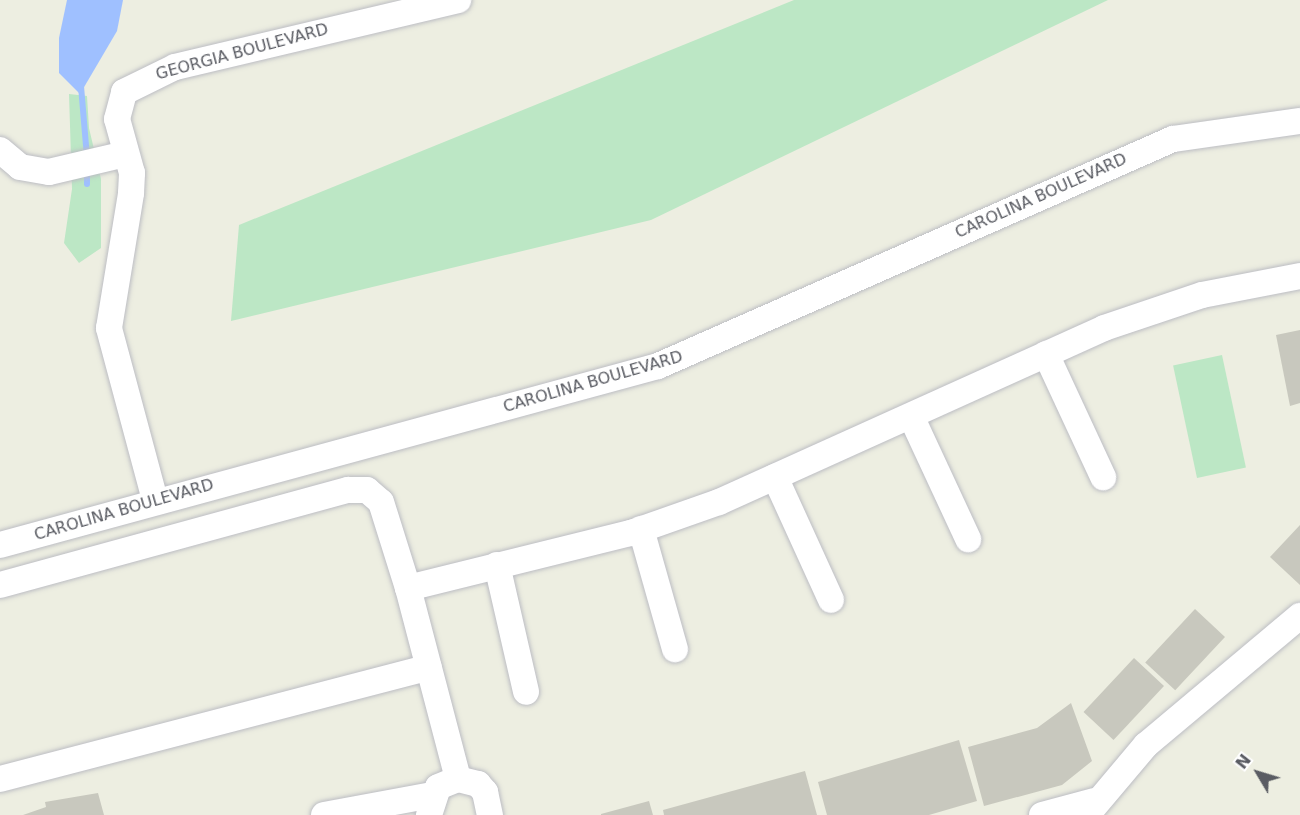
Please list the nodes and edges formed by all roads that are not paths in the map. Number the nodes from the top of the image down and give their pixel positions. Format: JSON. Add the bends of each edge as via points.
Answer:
{"nodes":[{"id":1,"x":458,"y":0,"type":"edge"},
{"id":2,"x":1300,"y":121,"type":"edge"},
{"id":3,"x":0,"y":150,"type":"edge"},
{"id":4,"x":113,"y":157,"type":"junction"},
{"id":5,"x":1300,"y":276,"type":"edge"},
{"id":6,"x":1046,"y":354,"type":"junction"},
{"id":7,"x":911,"y":416,"type":"junction"},
{"id":8,"x":775,"y":477,"type":"junction"},
{"id":9,"x":1103,"y":477,"type":"dead end"},
{"id":10,"x":155,"y":500,"type":"junction"},
{"id":11,"x":641,"y":529,"type":"junction"},
{"id":12,"x":968,"y":539,"type":"dead end"},
{"id":13,"x":0,"y":545,"type":"edge"},
{"id":14,"x":497,"y":565,"type":"junction"},
{"id":15,"x":0,"y":585,"type":"edge"},
{"id":16,"x":408,"y":588,"type":"junction"},
{"id":17,"x":831,"y":600,"type":"dead end"},
{"id":18,"x":1300,"y":616,"type":"edge"},
{"id":19,"x":675,"y":649,"type":"dead end"},
{"id":20,"x":429,"y":666,"type":"junction"},
{"id":21,"x":526,"y":692,"type":"dead end"},
{"id":22,"x":0,"y":779,"type":"edge"},
{"id":23,"x":458,"y":779,"type":"junction"},
{"id":24,"x":430,"y":805,"type":"edge"},
{"id":25,"x":1090,"y":808,"type":"edge"},
{"id":26,"x":324,"y":815,"type":"edge"},
{"id":27,"x":490,"y":815,"type":"edge"},
{"id":28,"x":1042,"y":815,"type":"edge"}],
"edges":[{"from":1,"to":4,"type":"street","name":"GEORGIA BOULEVARD","via":[[146,77],[124,92],[119,102]]},
{"from":2,"to":10,"type":"street","name":"CAROLINA BOULEVARD","via":[[1173,139],[658,366]]},
{"from":3,"to":4,"type":"street","via":[[20,167],[49,172]]},
{"from":4,"to":10,"type":"street","name":"GEORGIA BOULEVARD","via":[[131,193],[110,335]]},
{"from":5,"to":6,"type":"street","via":[[1202,295],[1104,328]]},
{"from":6,"to":7,"type":"street"},
{"from":6,"to":9,"type":"street"},
{"from":7,"to":8,"type":"street"},
{"from":7,"to":12,"type":"street"},
{"from":8,"to":11,"type":"street"},
{"from":8,"to":17,"type":"street"},
{"from":10,"to":13,"type":"street","name":"CAROLINA BOULEVARD"},
{"from":11,"to":14,"type":"street"},
{"from":11,"to":19,"type":"street"},
{"from":14,"to":16,"type":"street"},
{"from":14,"to":21,"type":"street"},
{"from":15,"to":16,"type":"street","via":[[348,490],[367,490],[381,502]]},
{"from":16,"to":20,"type":"street"},
{"from":18,"to":25,"type":"street","via":[[1146,745]]},
{"from":20,"to":22,"type":"street"},
{"from":20,"to":23,"type":"street"},
{"from":23,"to":24,"type":"street"},
{"from":23,"to":27,"type":"street","via":[[478,784],[486,792]]},
{"from":24,"to":26,"type":"street"},
{"from":25,"to":28,"type":"street"}]}
